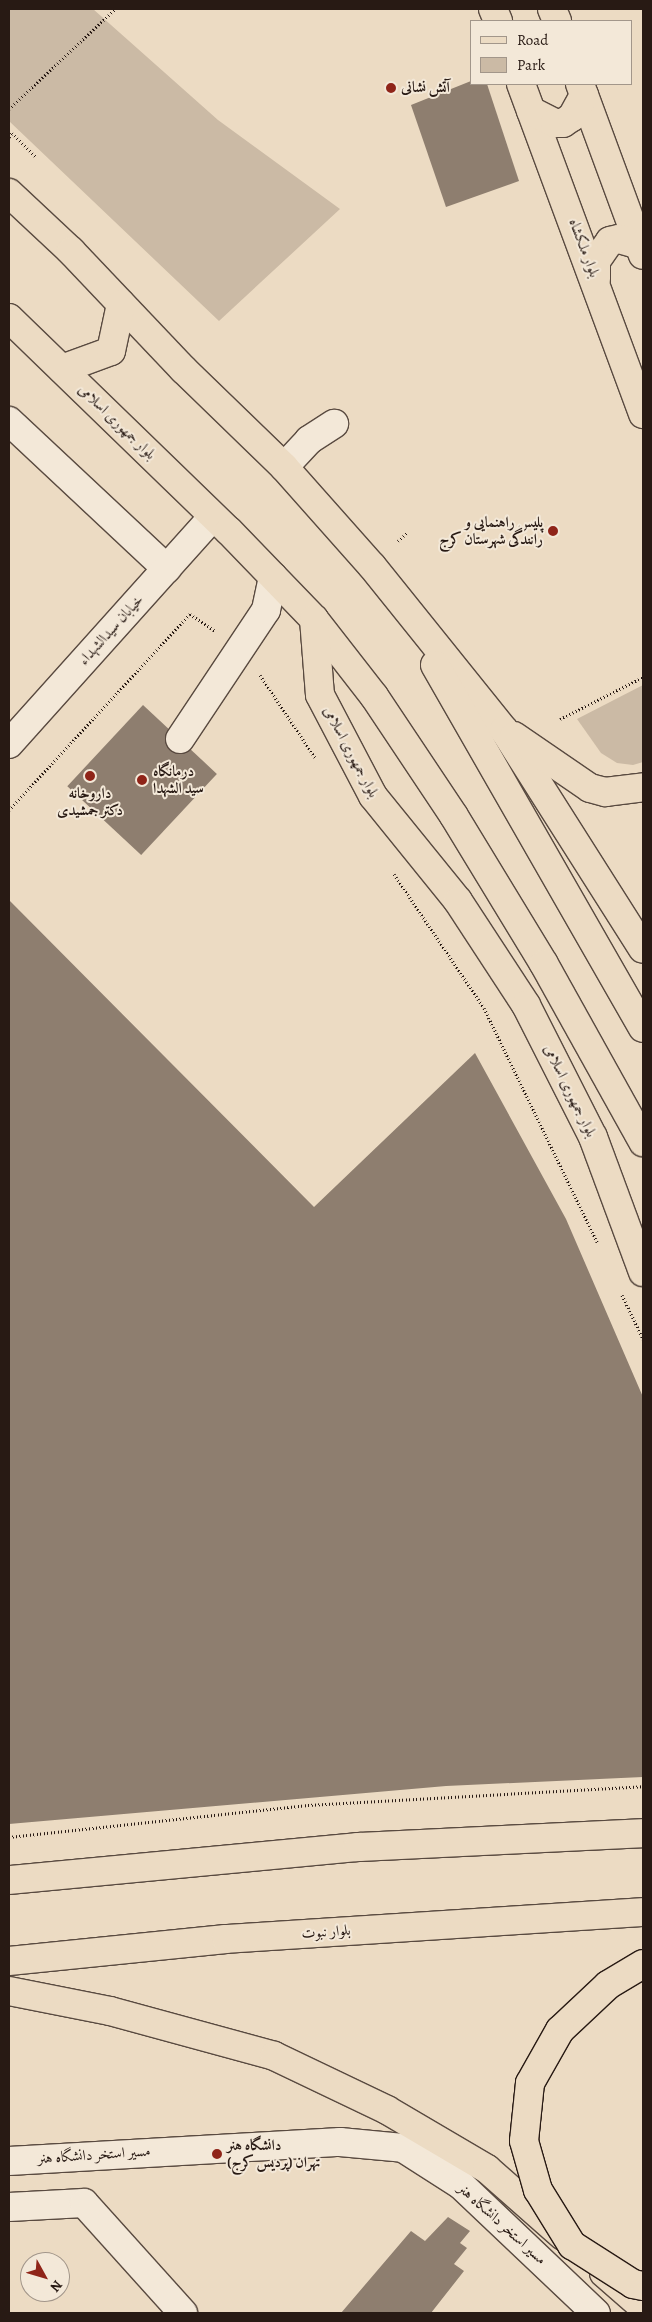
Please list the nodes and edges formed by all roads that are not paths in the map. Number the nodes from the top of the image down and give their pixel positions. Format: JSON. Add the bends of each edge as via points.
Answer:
{"nodes":[{"id":1,"x":521,"y":85,"type":"edge"},
{"id":2,"x":582,"y":89,"type":"edge"},
{"id":3,"x":531,"y":111,"type":"junction"},
{"id":4,"x":9,"y":193,"type":"edge"},
{"id":5,"x":641,"y":250,"type":"edge"},
{"id":6,"x":596,"y":279,"type":"junction"},
{"id":7,"x":121,"y":304,"type":"junction"},
{"id":8,"x":9,"y":318,"type":"edge"},
{"id":9,"x":62,"y":369,"type":"junction"},
{"id":10,"x":643,"y":414,"type":"edge"},
{"id":11,"x":9,"y":421,"type":"edge"},
{"id":12,"x":334,"y":424,"type":"dead end"},
{"id":13,"x":284,"y":467,"type":"junction"},
{"id":14,"x":213,"y":516,"type":"junction"},
{"id":15,"x":167,"y":569,"type":"junction"},
{"id":16,"x":273,"y":577,"type":"junction"},
{"id":17,"x":389,"y":587,"type":"junction"},
{"id":18,"x":314,"y":619,"type":"junction"},
{"id":19,"x":504,"y":730,"type":"junction"},
{"id":20,"x":180,"y":739,"type":"dead end"},
{"id":21,"x":9,"y":744,"type":"edge"},
{"id":22,"x":643,"y":787,"type":"edge"},
{"id":23,"x":643,"y":949,"type":"edge"},
{"id":24,"x":643,"y":1028,"type":"edge"},
{"id":25,"x":643,"y":1142,"type":"edge"},
{"id":26,"x":643,"y":1272,"type":"edge"},
{"id":27,"x":643,"y":1833,"type":"edge"},
{"id":28,"x":9,"y":1880,"type":"edge"},
{"id":29,"x":643,"y":1912,"type":"edge"},
{"id":30,"x":9,"y":1961,"type":"edge"},
{"id":31,"x":643,"y":1964,"type":"edge"},
{"id":32,"x":9,"y":1991,"type":"edge"},
{"id":33,"x":9,"y":2161,"type":"edge"},
{"id":34,"x":9,"y":2207,"type":"edge"},
{"id":35,"x":643,"y":2286,"type":"edge"},
{"id":36,"x":643,"y":2308,"type":"edge"},
{"id":37,"x":183,"y":2313,"type":"edge"},
{"id":38,"x":596,"y":2313,"type":"edge"}],
"edges":[{"from":1,"to":3,"type":"main road","name":"بلوار ملکشاه"},
{"from":2,"to":3,"type":"main road","via":[[572,117],[563,123],[555,123]]},
{"from":2,"to":5,"type":"main road"},
{"from":3,"to":6,"type":"main road","name":"بلوار ملکشاه"},
{"from":4,"to":7,"type":"main road"},
{"from":5,"to":6,"type":"main road","via":[[619,239],[610,241],[596,261]]},
{"from":6,"to":10,"type":"main road","name":"بلوار ملکشاه"},
{"from":7,"to":9,"type":"main road","via":[[111,351]]},
{"from":7,"to":13,"type":"main road"},
{"from":8,"to":9,"type":"main road","name":"بلوار جمهوری اسلامی"},
{"from":9,"to":14,"type":"main road","name":"بلوار جمهوری اسلامی"},
{"from":11,"to":15,"type":"street"},
{"from":12,"to":13,"type":"street","via":[[309,440]]},
{"from":13,"to":17,"type":"main road"},
{"from":14,"to":15,"type":"street","name":"خیابان سیدالشهداء"},
{"from":14,"to":16,"type":"main road","name":"بلوار جمهوری اسلامی"},
{"from":15,"to":21,"type":"street","name":"خیابان سیدالشهداء"},
{"from":16,"to":18,"type":"main road","name":"بلوار جمهوری اسلامی"},
{"from":16,"to":20,"type":"street","via":[[266,610]]},
{"from":17,"to":19,"type":"main road"},
{"from":17,"to":24,"type":"main road"},
{"from":18,"to":25,"type":"main road","via":[[374,696],[454,816],[544,964]]},
{"from":18,"to":26,"type":"main road","name":"بلوار جمهوری اسلامی","via":[[320,695],[373,796],[458,901],[526,1005],[593,1137]]},
{"from":19,"to":22,"type":"main road","via":[[590,788],[605,792]]},
{"from":19,"to":23,"type":"main road"},
{"from":27,"to":28,"type":"main road","via":[[358,1847]]},
{"from":29,"to":30,"type":"main road","name":"بلوار نبوت","via":[[226,1939]]},
{"from":31,"to":35,"type":"main road","bridge":true,"via":[[608,1985],[560,2030],[530,2083],[524,2141],[538,2190],[572,2245],[632,2284]]},
{"from":32,"to":36,"type":"main road","via":[[110,2011],[274,2056],[388,2110],[487,2170]]},
{"from":33,"to":38,"type":"street","name":"مسیر استخر دانشگاه هنر","via":[[340,2142],[403,2148],[461,2185]]},
{"from":34,"to":37,"type":"street","via":[[84,2203]]}]}
